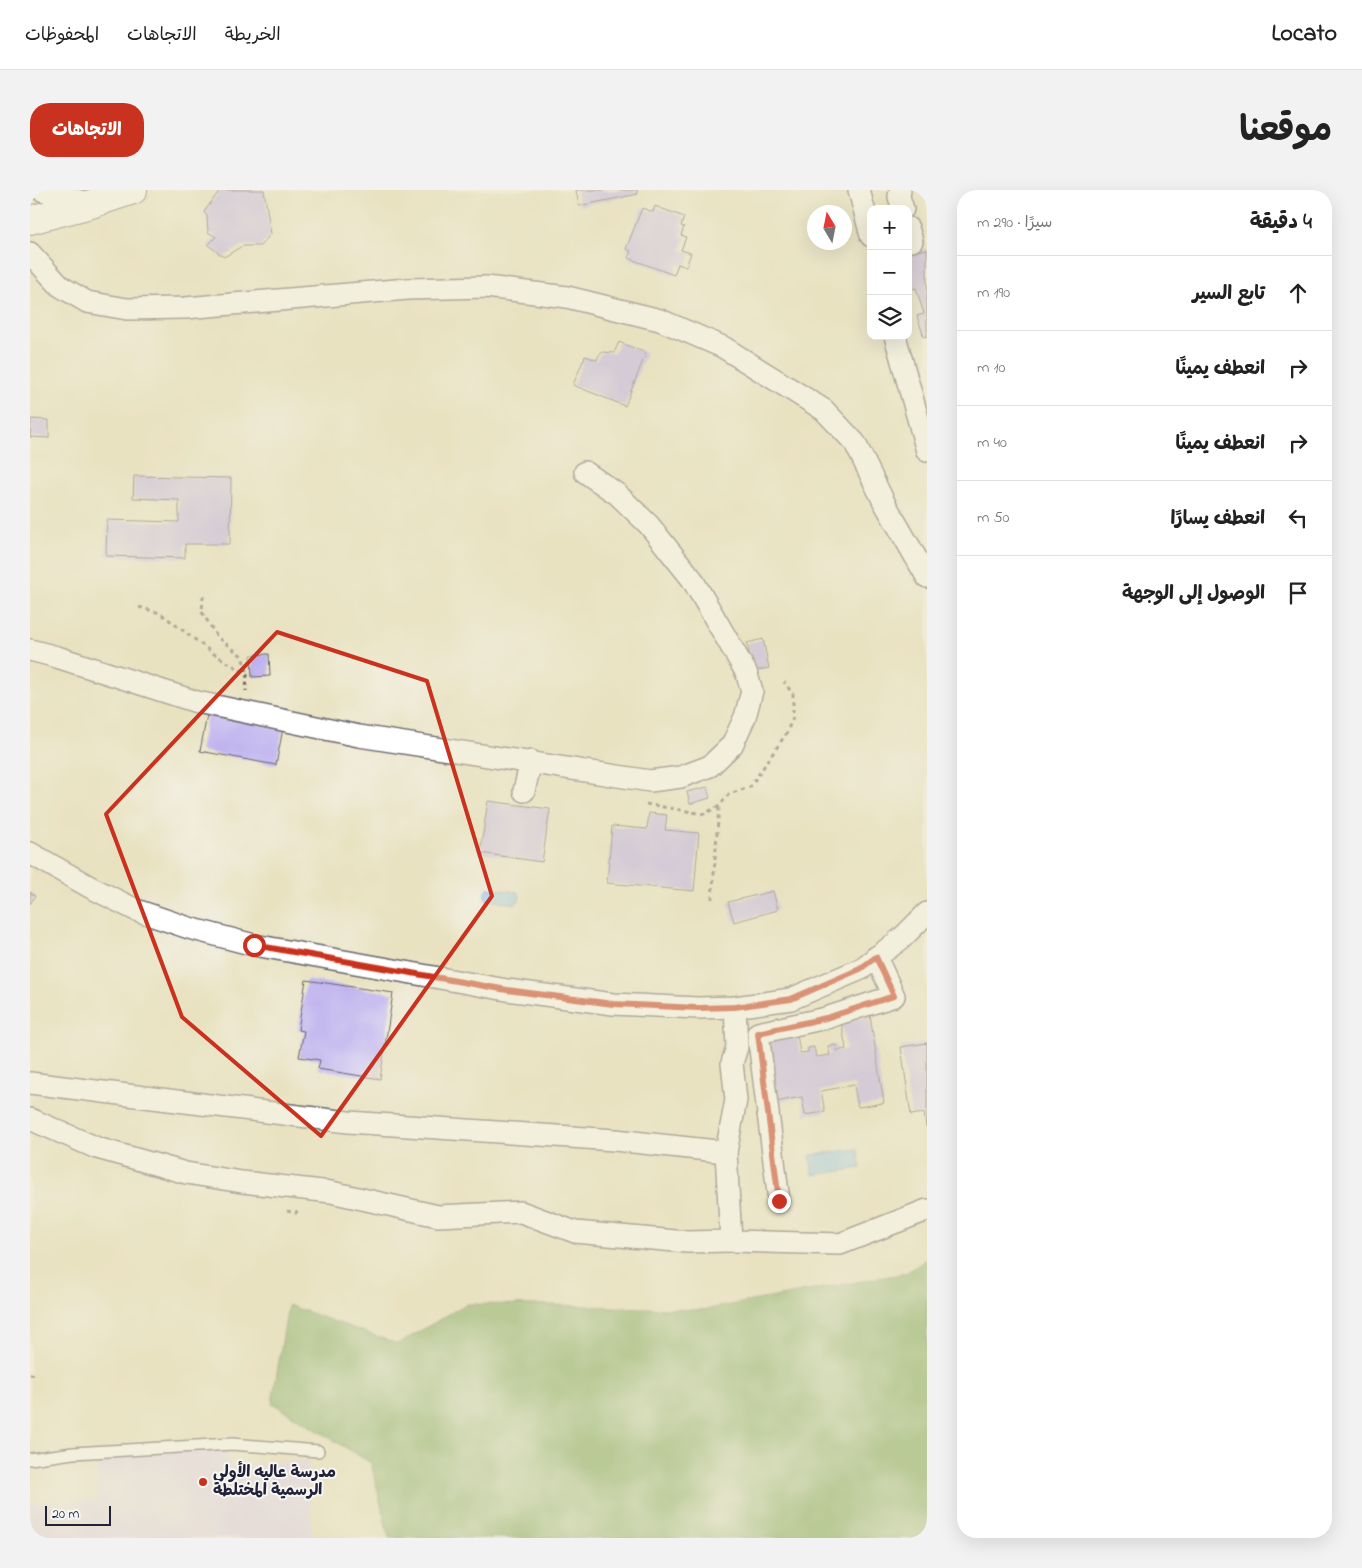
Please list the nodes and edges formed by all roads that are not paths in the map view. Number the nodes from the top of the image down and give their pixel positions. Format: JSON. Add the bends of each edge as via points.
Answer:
{"nodes":[{"id":1,"x":41,"y":190,"type":"edge"},
{"id":2,"x":133,"y":190,"type":"edge"},
{"id":3,"x":859,"y":190,"type":"edge"},
{"id":4,"x":900,"y":190,"type":"edge"},
{"id":5,"x":91,"y":204,"type":"junction"},
{"id":6,"x":902,"y":205,"type":"edge"},
{"id":7,"x":30,"y":220,"type":"edge"},
{"id":8,"x":867,"y":221,"type":"edge"},
{"id":9,"x":30,"y":253,"type":"edge"},
{"id":10,"x":896,"y":340,"type":"edge"},
{"id":11,"x":927,"y":451,"type":"edge"},
{"id":12,"x":585,"y":472,"type":"dead end"},
{"id":13,"x":927,"y":577,"type":"edge"},
{"id":14,"x":30,"y":650,"type":"edge"},
{"id":15,"x":531,"y":761,"type":"junction"},
{"id":16,"x":524,"y":791,"type":"dead end"},
{"id":17,"x":30,"y":853,"type":"edge"},
{"id":18,"x":927,"y":913,"type":"edge"},
{"id":19,"x":876,"y":957,"type":"junction"},
{"id":20,"x":735,"y":1007,"type":"junction"},
{"id":21,"x":30,"y":1084,"type":"edge"},
{"id":22,"x":30,"y":1119,"type":"edge"},
{"id":23,"x":726,"y":1152,"type":"junction"},
{"id":24,"x":779,"y":1201,"type":"dead end"},
{"id":25,"x":927,"y":1210,"type":"edge"},
{"id":26,"x":731,"y":1241,"type":"junction"},
{"id":27,"x":318,"y":1451,"type":"dead end"},
{"id":28,"x":30,"y":1459,"type":"edge"}],
"edges":[{"from":1,"to":5,"type":"street"},
{"from":2,"to":5,"type":"street"},
{"from":3,"to":8,"type":"street"},
{"from":4,"to":6,"type":"street"},
{"from":5,"to":7,"type":"street"},
{"from":9,"to":13,"type":"street","via":[[60,286],[87,302],[127,308],[185,308],[408,289],[486,286],[567,297],[660,320],[723,347],[824,410],[854,443]]},
{"from":10,"to":11,"type":"street"},
{"from":12,"to":15,"type":"street","via":[[617,494],[649,525],[692,578],[746,672],[752,691],[732,745],[710,766],[681,777],[650,781]]},
{"from":14,"to":15,"type":"street","via":[[197,702],[359,736]]},
{"from":15,"to":16,"type":"street"},
{"from":17,"to":20,"type":"street","via":[[136,910],[254,945],[507,990],[613,1004]]},
{"from":18,"to":19,"type":"street","via":[[902,938]]},
{"from":19,"to":20,"type":"street","via":[[860,969],[791,999]]},
{"from":19,"to":24,"type":"street","via":[[894,996],[826,1018],[758,1033]]},
{"from":20,"to":23,"type":"street","via":[[737,1047],[732,1063],[736,1100]]},
{"from":21,"to":23,"type":"street","via":[[348,1122],[615,1140]]},
{"from":22,"to":26,"type":"street","via":[[97,1148],[186,1173],[331,1192],[438,1216],[521,1212],[575,1232],[686,1242]]},
{"from":23,"to":26,"type":"street"},
{"from":25,"to":26,"type":"street","via":[[840,1244]]},
{"from":27,"to":28,"type":"lane","via":[[232,1444],[73,1453]]}]}
